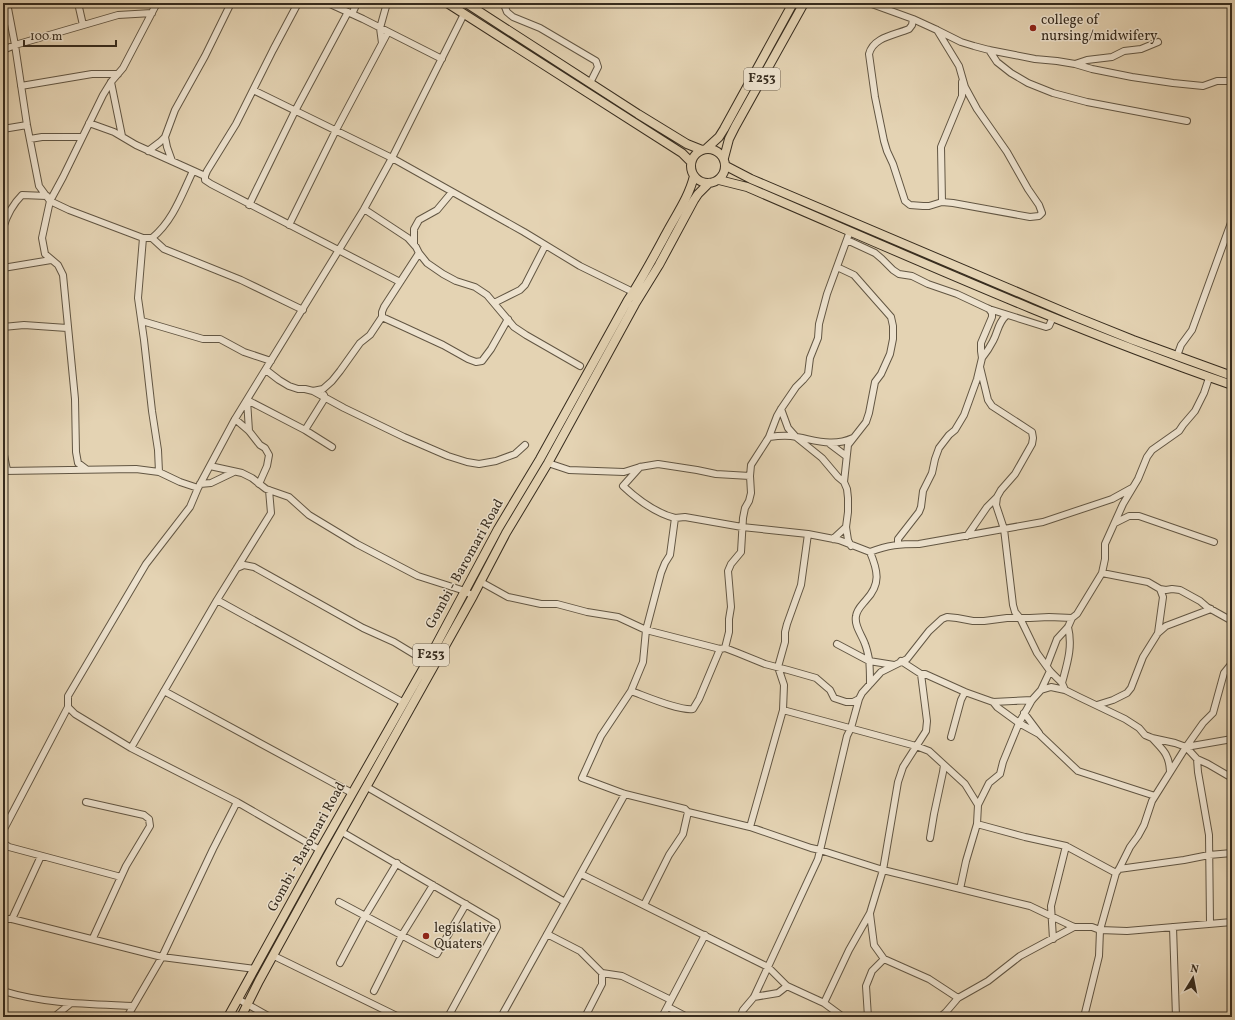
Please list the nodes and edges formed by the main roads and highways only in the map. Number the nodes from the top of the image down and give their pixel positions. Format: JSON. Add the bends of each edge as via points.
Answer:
{"nodes":[{"id":1,"x":447,"y":3,"type":"edge"},
{"id":2,"x":466,"y":3,"type":"edge"},
{"id":3,"x":793,"y":3,"type":"edge"},
{"id":4,"x":804,"y":3,"type":"edge"},
{"id":5,"x":704,"y":149,"type":"junction"},
{"id":6,"x":724,"y":158,"type":"junction"},
{"id":7,"x":691,"y":162,"type":"junction"},
{"id":8,"x":726,"y":166,"type":"junction"},
{"id":9,"x":694,"y":176,"type":"junction"},
{"id":10,"x":719,"y":180,"type":"junction"},
{"id":11,"x":709,"y":184,"type":"junction"},
{"id":12,"x":1232,"y":376,"type":"edge"},
{"id":13,"x":1232,"y":385,"type":"edge"},
{"id":14,"x":297,"y":892,"type":"junction"},
{"id":15,"x":306,"y":898,"type":"junction"},
{"id":16,"x":228,"y":1017,"type":"edge"},
{"id":17,"x":241,"y":1017,"type":"edge"}],
"edges":[{"from":1,"to":7,"type":"main road","via":[[682,153]]},
{"from":2,"to":5,"type":"main road","via":[[687,144]]},
{"from":3,"to":5,"type":"main road","number":"F253","via":[[724,129],[719,137]]},
{"from":4,"to":6,"type":"main road","number":"F253","via":[[735,126]]},
{"from":5,"to":6,"type":"main road","via":[[718,151]]},
{"from":5,"to":7,"type":"main road","number":"F253","via":[[697,153]]},
{"from":6,"to":8,"type":"main road"},
{"from":7,"to":9,"type":"main road"},
{"from":8,"to":10,"type":"main road"},
{"from":8,"to":12,"type":"main road","via":[[1039,302]]},
{"from":9,"to":11,"type":"main road"},
{"from":9,"to":14,"type":"main road","name":"Gombi - Baromari Road","number":"F253","via":[[691,188]]},
{"from":10,"to":11,"type":"main road","number":"F253"},
{"from":10,"to":13,"type":"main road","via":[[747,187],[1094,335]]},
{"from":11,"to":15,"type":"main road","name":"Gombi - Baromari Road","number":"F253","via":[[694,200],[548,463],[506,533],[474,596]]},
{"from":14,"to":15,"type":"main road"},
{"from":14,"to":16,"type":"main road","name":"Gombi - Baromari Road","number":"F253"},
{"from":15,"to":17,"type":"main road","name":"Gombi - Baromari Road","number":"F253"}]}
